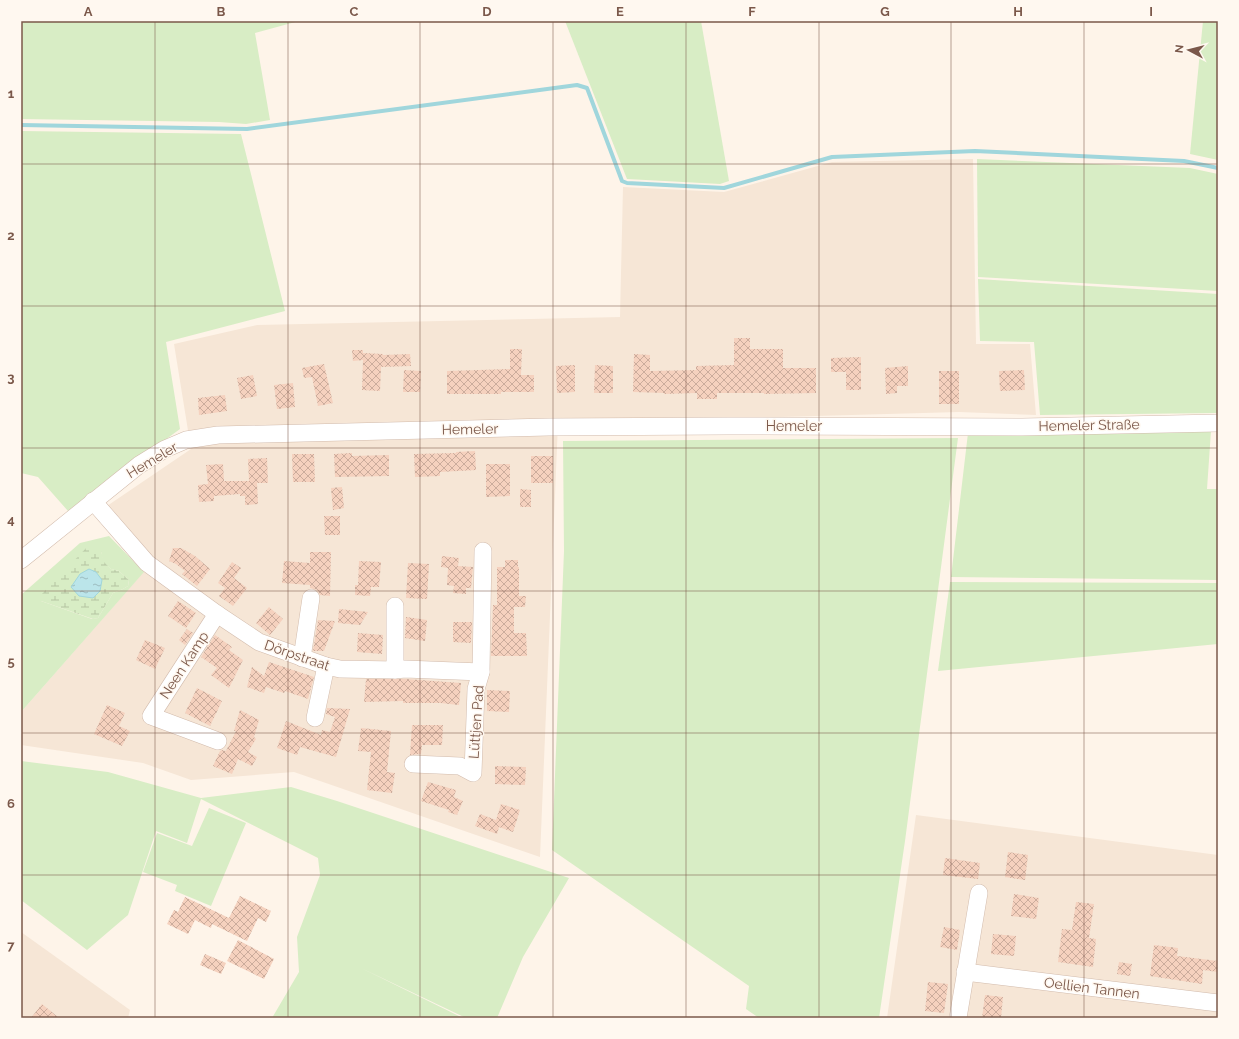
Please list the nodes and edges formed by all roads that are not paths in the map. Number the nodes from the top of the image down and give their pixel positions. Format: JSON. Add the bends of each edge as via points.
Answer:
{"nodes":[{"id":1,"x":1218,"y":423,"type":"edge"},
{"id":2,"x":960,"y":427,"type":"joint"},
{"id":3,"x":93,"y":501,"type":"junction"},
{"id":4,"x":483,"y":551,"type":"dead end"},
{"id":5,"x":21,"y":560,"type":"edge"},
{"id":6,"x":311,"y":598,"type":"dead end"},
{"id":7,"x":395,"y":606,"type":"dead end"},
{"id":8,"x":217,"y":614,"type":"junction"},
{"id":9,"x":302,"y":658,"type":"junction"},
{"id":10,"x":326,"y":666,"type":"junction"},
{"id":11,"x":395,"y":670,"type":"junction"},
{"id":12,"x":480,"y":672,"type":"junction"},
{"id":13,"x":315,"y":718,"type":"dead end"},
{"id":14,"x":218,"y":741,"type":"dead end"},
{"id":15,"x":413,"y":764,"type":"dead end"},
{"id":16,"x":979,"y":893,"type":"dead end"},
{"id":17,"x":966,"y":972,"type":"junction"},
{"id":18,"x":1218,"y":1003,"type":"edge"},
{"id":19,"x":958,"y":1018,"type":"edge"}],
"edges":[{"from":1,"to":2,"type":"street","name":"Hemeler Straße"},
{"from":2,"to":3,"type":"street","name":"Hemeler","via":[[564,427],[218,435],[186,440],[165,449],[139,465]]},
{"from":3,"to":5,"type":"street","name":"Hemeler"},
{"from":3,"to":8,"type":"street","name":"Dörpstraat","via":[[147,562]]},
{"from":4,"to":12,"type":"street"},
{"from":6,"to":9,"type":"street"},
{"from":7,"to":11,"type":"street"},
{"from":8,"to":9,"type":"street","name":"Dörpstraat","via":[[259,642]]},
{"from":8,"to":14,"type":"street","name":"Neen Kamp","via":[[151,716]]},
{"from":9,"to":10,"type":"street","name":"Dörpstraat"},
{"from":10,"to":11,"type":"street","name":"Dörpstraat","via":[[340,669]]},
{"from":10,"to":13,"type":"street"},
{"from":11,"to":12,"type":"street","name":"Dörpstraat"},
{"from":12,"to":15,"type":"street","name":"Lüttjen Pad","via":[[476,689],[473,773],[460,766]]},
{"from":16,"to":17,"type":"street"},
{"from":17,"to":18,"type":"street","name":"Oellien Tannen"},
{"from":17,"to":19,"type":"street"}]}
